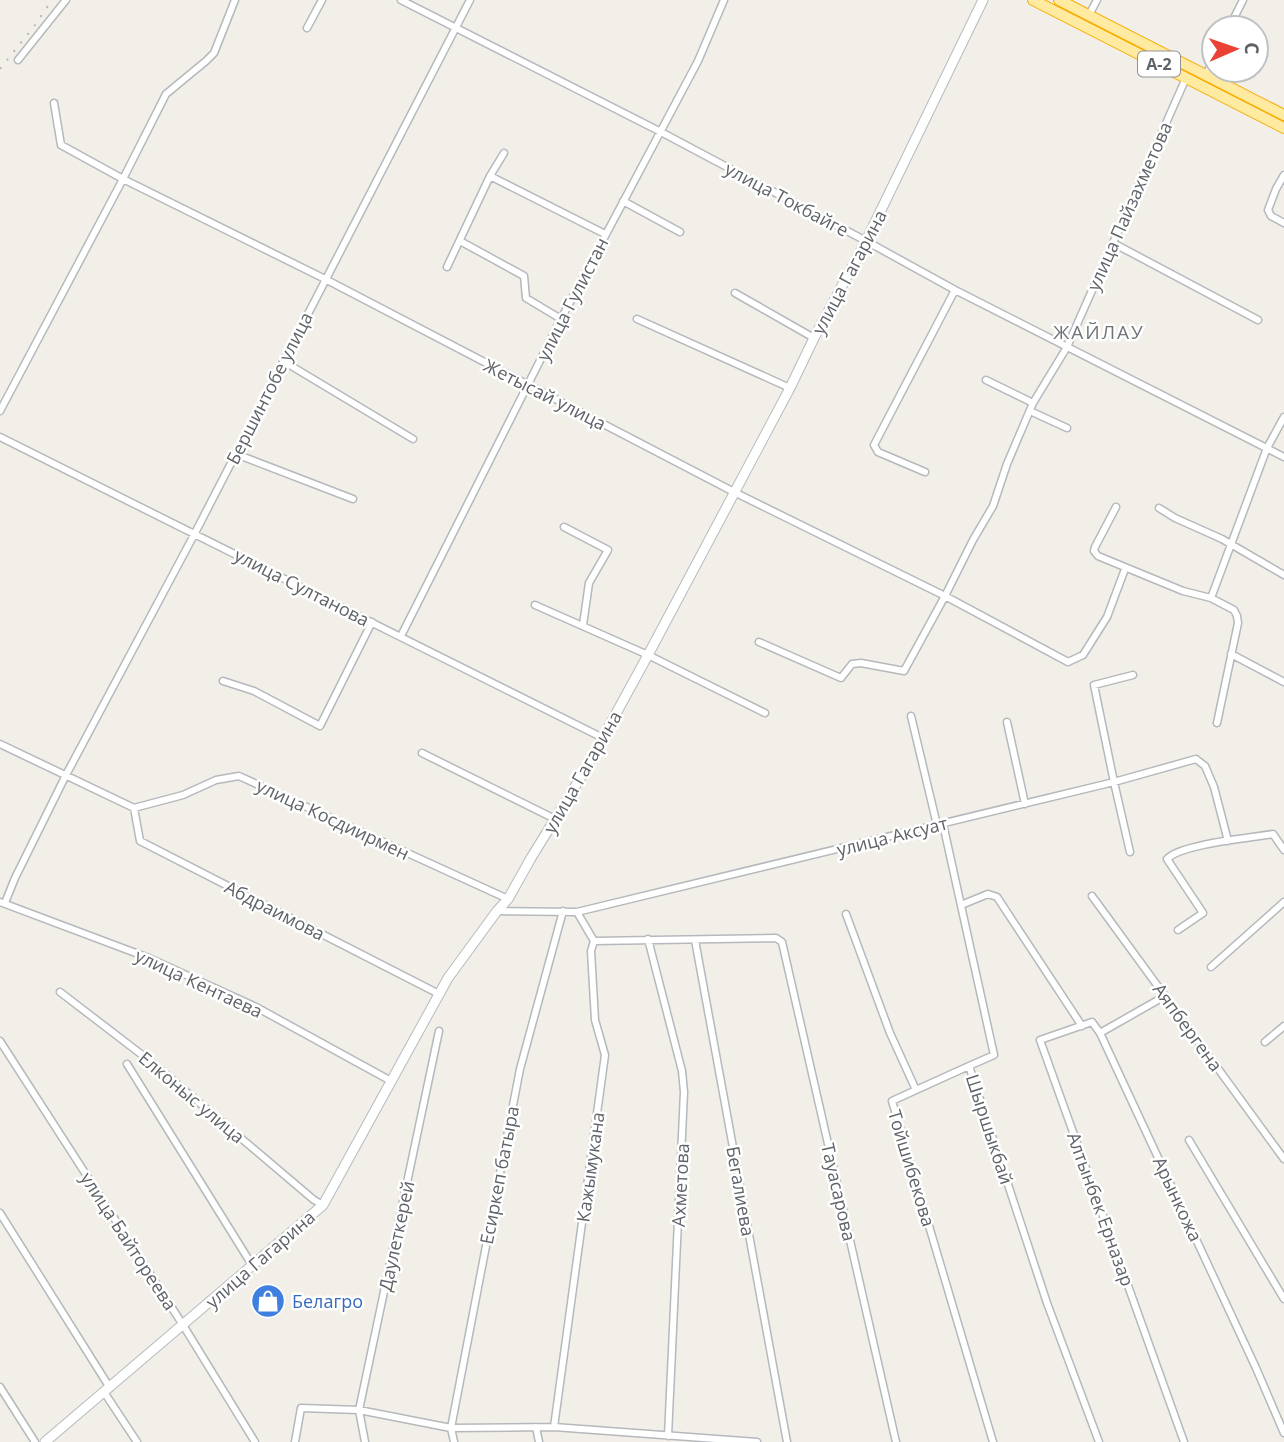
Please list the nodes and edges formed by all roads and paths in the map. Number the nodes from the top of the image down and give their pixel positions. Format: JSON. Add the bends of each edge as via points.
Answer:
{"nodes":[{"id":1,"x":66,"y":0,"type":"edge"},
{"id":2,"x":235,"y":0,"type":"edge"},
{"id":3,"x":322,"y":0,"type":"edge"},
{"id":4,"x":401,"y":0,"type":"edge"},
{"id":5,"x":470,"y":0,"type":"edge"},
{"id":6,"x":724,"y":0,"type":"edge"},
{"id":7,"x":983,"y":0,"type":"edge"},
{"id":8,"x":1033,"y":0,"type":"edge"},
{"id":9,"x":1059,"y":0,"type":"edge"},
{"id":10,"x":1097,"y":0,"type":"edge"},
{"id":11,"x":1089,"y":15,"type":"junction"},
{"id":12,"x":457,"y":27,"type":"junction"},
{"id":13,"x":307,"y":28,"type":"dead end"},
{"id":14,"x":18,"y":60,"type":"dead end"},
{"id":15,"x":1200,"y":72,"type":"edge"},
{"id":16,"x":1186,"y":78,"type":"junction"},
{"id":17,"x":1224,"y":84,"type":"edge"},
{"id":18,"x":54,"y":103,"type":"dead end"},
{"id":19,"x":1284,"y":115,"type":"edge"},
{"id":20,"x":1284,"y":128,"type":"edge"},
{"id":21,"x":661,"y":132,"type":"junction"},
{"id":22,"x":504,"y":153,"type":"dead end"},
{"id":23,"x":1284,"y":175,"type":"edge"},
{"id":24,"x":490,"y":177,"type":"junction"},
{"id":25,"x":123,"y":179,"type":"junction"},
{"id":26,"x":623,"y":201,"type":"junction"},
{"id":27,"x":1284,"y":223,"type":"edge"},
{"id":28,"x":680,"y":232,"type":"dead end"},
{"id":29,"x":605,"y":234,"type":"junction"},
{"id":30,"x":460,"y":241,"type":"junction"},
{"id":31,"x":866,"y":241,"type":"junction"},
{"id":32,"x":1113,"y":243,"type":"junction"},
{"id":33,"x":447,"y":267,"type":"dead end"},
{"id":34,"x":325,"y":279,"type":"junction"},
{"id":35,"x":955,"y":290,"type":"junction"},
{"id":36,"x":735,"y":293,"type":"dead end"},
{"id":37,"x":561,"y":319,"type":"junction"},
{"id":38,"x":636,"y":319,"type":"dead end"},
{"id":39,"x":1258,"y":320,"type":"dead end"},
{"id":40,"x":814,"y":338,"type":"junction"},
{"id":41,"x":1067,"y":347,"type":"junction"},
{"id":42,"x":283,"y":360,"type":"junction"},
{"id":43,"x":986,"y":380,"type":"dead end"},
{"id":44,"x":528,"y":386,"type":"junction"},
{"id":45,"x":790,"y":388,"type":"junction"},
{"id":46,"x":1033,"y":403,"type":"junction"},
{"id":47,"x":0,"y":411,"type":"edge"},
{"id":48,"x":1030,"y":411,"type":"junction"},
{"id":49,"x":1284,"y":417,"type":"edge"},
{"id":50,"x":1067,"y":428,"type":"dead end"},
{"id":51,"x":0,"y":437,"type":"edge"},
{"id":52,"x":413,"y":439,"type":"dead end"},
{"id":53,"x":1267,"y":448,"type":"junction"},
{"id":54,"x":236,"y":454,"type":"junction"},
{"id":55,"x":1284,"y":457,"type":"edge"},
{"id":56,"x":925,"y":472,"type":"dead end"},
{"id":57,"x":734,"y":492,"type":"junction"},
{"id":58,"x":353,"y":499,"type":"dead end"},
{"id":59,"x":1116,"y":507,"type":"dead end"},
{"id":60,"x":1159,"y":508,"type":"dead end"},
{"id":61,"x":564,"y":527,"type":"dead end"},
{"id":62,"x":195,"y":533,"type":"junction"},
{"id":63,"x":1231,"y":545,"type":"junction"},
{"id":64,"x":1125,"y":569,"type":"junction"},
{"id":65,"x":1284,"y":575,"type":"edge"},
{"id":66,"x":945,"y":596,"type":"junction"},
{"id":67,"x":1211,"y":598,"type":"junction"},
{"id":68,"x":535,"y":605,"type":"dead end"},
{"id":69,"x":372,"y":622,"type":"junction"},
{"id":70,"x":583,"y":625,"type":"junction"},
{"id":71,"x":401,"y":636,"type":"junction"},
{"id":72,"x":759,"y":642,"type":"dead end"},
{"id":73,"x":1231,"y":654,"type":"junction"},
{"id":74,"x":648,"y":655,"type":"junction"},
{"id":75,"x":1133,"y":675,"type":"dead end"},
{"id":76,"x":223,"y":681,"type":"dead end"},
{"id":77,"x":1284,"y":681,"type":"edge"},
{"id":78,"x":765,"y":713,"type":"dead end"},
{"id":79,"x":911,"y":716,"type":"dead end"},
{"id":80,"x":1007,"y":722,"type":"dead end"},
{"id":81,"x":1217,"y":723,"type":"dead end"},
{"id":82,"x":603,"y":738,"type":"junction"},
{"id":83,"x":0,"y":744,"type":"edge"},
{"id":84,"x":422,"y":753,"type":"dead end"},
{"id":85,"x":66,"y":775,"type":"junction"},
{"id":86,"x":1114,"y":782,"type":"junction"},
{"id":87,"x":1025,"y":804,"type":"junction"},
{"id":88,"x":134,"y":808,"type":"junction"},
{"id":89,"x":555,"y":819,"type":"junction"},
{"id":90,"x":940,"y":824,"type":"junction"},
{"id":91,"x":1228,"y":841,"type":"junction"},
{"id":92,"x":1284,"y":850,"type":"edge"},
{"id":93,"x":1130,"y":852,"type":"dead end"},
{"id":94,"x":1092,"y":896,"type":"dead end"},
{"id":95,"x":508,"y":900,"type":"junction"},
{"id":96,"x":1284,"y":902,"type":"edge"},
{"id":97,"x":3,"y":903,"type":"edge"},
{"id":98,"x":961,"y":905,"type":"junction"},
{"id":99,"x":496,"y":911,"type":"junction"},
{"id":100,"x":563,"y":911,"type":"junction"},
{"id":101,"x":576,"y":912,"type":"junction"},
{"id":102,"x":846,"y":914,"type":"dead end"},
{"id":103,"x":1178,"y":930,"type":"dead end"},
{"id":104,"x":648,"y":939,"type":"junction"},
{"id":105,"x":695,"y":940,"type":"junction"},
{"id":106,"x":594,"y":941,"type":"junction"},
{"id":107,"x":1211,"y":967,"type":"dead end"},
{"id":108,"x":60,"y":992,"type":"dead end"},
{"id":109,"x":439,"y":994,"type":"junction"},
{"id":110,"x":1165,"y":996,"type":"junction"},
{"id":111,"x":1082,"y":1026,"type":"junction"},
{"id":112,"x":1284,"y":1026,"type":"edge"},
{"id":113,"x":439,"y":1031,"type":"dead end"},
{"id":114,"x":1100,"y":1033,"type":"junction"},
{"id":115,"x":0,"y":1041,"type":"edge"},
{"id":116,"x":1265,"y":1042,"type":"dead end"},
{"id":117,"x":127,"y":1064,"type":"dead end"},
{"id":118,"x":969,"y":1066,"type":"junction"},
{"id":119,"x":391,"y":1081,"type":"junction"},
{"id":120,"x":916,"y":1090,"type":"junction"},
{"id":121,"x":1189,"y":1140,"type":"dead end"},
{"id":122,"x":1284,"y":1159,"type":"edge"},
{"id":123,"x":323,"y":1205,"type":"junction"},
{"id":124,"x":0,"y":1213,"type":"edge"},
{"id":125,"x":252,"y":1265,"type":"junction"},
{"id":126,"x":1284,"y":1299,"type":"edge"},
{"id":127,"x":183,"y":1325,"type":"junction"},
{"id":128,"x":0,"y":1387,"type":"edge"},
{"id":129,"x":107,"y":1390,"type":"junction"},
{"id":130,"x":359,"y":1410,"type":"junction"},
{"id":131,"x":536,"y":1427,"type":"junction"},
{"id":132,"x":554,"y":1427,"type":"junction"},
{"id":133,"x":451,"y":1428,"type":"junction"},
{"id":134,"x":630,"y":1432,"type":"junction"},
{"id":135,"x":1284,"y":1433,"type":"edge"},
{"id":136,"x":668,"y":1436,"type":"junction"},
{"id":137,"x":730,"y":1441,"type":"edge"},
{"id":138,"x":35,"y":1442,"type":"edge"},
{"id":139,"x":45,"y":1442,"type":"edge"},
{"id":140,"x":137,"y":1442,"type":"edge"},
{"id":141,"x":255,"y":1442,"type":"edge"},
{"id":142,"x":295,"y":1442,"type":"edge"},
{"id":143,"x":365,"y":1442,"type":"edge"},
{"id":144,"x":454,"y":1442,"type":"edge"},
{"id":145,"x":539,"y":1442,"type":"edge"},
{"id":146,"x":632,"y":1442,"type":"edge"},
{"id":147,"x":757,"y":1442,"type":"edge"},
{"id":148,"x":787,"y":1442,"type":"edge"},
{"id":149,"x":896,"y":1442,"type":"edge"},
{"id":150,"x":993,"y":1442,"type":"edge"},
{"id":151,"x":1099,"y":1442,"type":"edge"},
{"id":152,"x":1184,"y":1442,"type":"edge"}],
"edges":[{"from":1,"to":14,"type":"street"},
{"from":2,"to":25,"type":"street","via":[[214,53],[166,94]]},
{"from":3,"to":13,"type":"street"},
{"from":4,"to":12,"type":"street","name":"улица Токбайге"},
{"from":5,"to":12,"type":"street","name":"Бершинтобе улица"},
{"from":6,"to":21,"type":"street","name":"улица Гулистан"},
{"from":7,"to":31,"type":"main road","name":"улица Гагарина"},
{"from":8,"to":16,"type":"highway","number":"A-2"},
{"from":9,"to":11,"type":"highway","number":"A-2"},
{"from":10,"to":11,"type":"street"},
{"from":11,"to":15,"type":"highway","number":"A-2"},
{"from":12,"to":21,"type":"street","name":"улица Токбайге"},
{"from":12,"to":34,"type":"street","name":"Бершинтобе улица"},
{"from":16,"to":20,"type":"highway","number":"A-2"},
{"from":16,"to":32,"type":"street","name":"улица Пайзахметова"},
{"from":17,"to":19,"type":"highway","number":"A-2"},
{"from":18,"to":25,"type":"street","name":"Жетысай улица","via":[[61,145]]},
{"from":21,"to":26,"type":"street","name":"улица Гулистан"},
{"from":21,"to":31,"type":"street","name":"улица Токбайге"},
{"from":22,"to":24,"type":"street"},
{"from":23,"to":27,"type":"street","via":[[1268,210]]},
{"from":24,"to":29,"type":"street"},
{"from":24,"to":30,"type":"street"},
{"from":25,"to":34,"type":"street","name":"Жетысай улица"},
{"from":25,"to":47,"type":"street"},
{"from":26,"to":28,"type":"street"},
{"from":26,"to":29,"type":"street","name":"улица Гулистан"},
{"from":29,"to":37,"type":"street","name":"улица Гулистан"},
{"from":30,"to":33,"type":"street"},
{"from":30,"to":37,"type":"street","via":[[524,276],[526,298]]},
{"from":31,"to":35,"type":"street","name":"улица Токбайге"},
{"from":31,"to":40,"type":"main road","name":"улица Гагарина"},
{"from":32,"to":39,"type":"street"},
{"from":32,"to":41,"type":"street","name":"улица Пайзахметова"},
{"from":34,"to":42,"type":"street","name":"Бершинтобе улица"},
{"from":34,"to":44,"type":"street","name":"Жетысай улица"},
{"from":35,"to":41,"type":"street","name":"улица Токбайге"},
{"from":35,"to":56,"type":"street","via":[[874,445],[878,452]]},
{"from":36,"to":40,"type":"street"},
{"from":37,"to":44,"type":"street","name":"улица Гулистан"},
{"from":38,"to":45,"type":"street"},
{"from":40,"to":45,"type":"main road","name":"улица Гагарина"},
{"from":41,"to":46,"type":"street","name":"улица Пайзахметова"},
{"from":41,"to":53,"type":"street","name":"улица Токбайге"},
{"from":42,"to":52,"type":"street"},
{"from":42,"to":54,"type":"street","name":"Бершинтобе улица"},
{"from":43,"to":46,"type":"street"},
{"from":44,"to":57,"type":"street","name":"Жетысай улица"},
{"from":44,"to":71,"type":"street","name":"улица Гулистан"},
{"from":45,"to":57,"type":"main road","name":"улица Гагарина"},
{"from":46,"to":48,"type":"street","name":"улица Пайзахметова"},
{"from":48,"to":50,"type":"street"},
{"from":48,"to":66,"type":"street","name":"улица Пайзахметова","via":[[993,506]]},
{"from":49,"to":53,"type":"street"},
{"from":51,"to":62,"type":"street","name":"улица Султанова"},
{"from":53,"to":55,"type":"street","name":"улица Токбайге"},
{"from":53,"to":63,"type":"street"},
{"from":54,"to":58,"type":"street"},
{"from":54,"to":62,"type":"street","name":"Бершинтобе улица"},
{"from":57,"to":66,"type":"street","name":"Жетысай улица"},
{"from":57,"to":74,"type":"main road","name":"улица Гагарина"},
{"from":59,"to":64,"type":"street","via":[[1094,551]]},
{"from":60,"to":63,"type":"street"},
{"from":61,"to":70,"type":"street","via":[[608,550],[589,583]]},
{"from":62,"to":69,"type":"street","name":"улица Султанова"},
{"from":62,"to":85,"type":"street","name":"Бершинтобе улица"},
{"from":63,"to":65,"type":"street"},
{"from":63,"to":67,"type":"street"},
{"from":64,"to":66,"type":"street","name":"Жетысай улица","via":[[1107,617],[1083,655],[1068,662]]},
{"from":64,"to":67,"type":"street"},
{"from":66,"to":72,"type":"street","name":"улица Пайзахметова","via":[[904,671],[861,663],[852,664],[841,678]]},
{"from":67,"to":73,"type":"street","via":[[1237,616]]},
{"from":68,"to":70,"type":"street"},
{"from":69,"to":71,"type":"street","name":"улица Султанова"},
{"from":69,"to":76,"type":"street","via":[[320,726],[254,691]]},
{"from":70,"to":74,"type":"street"},
{"from":71,"to":82,"type":"street","name":"улица Султанова"},
{"from":73,"to":77,"type":"street"},
{"from":73,"to":81,"type":"street"},
{"from":74,"to":78,"type":"street"},
{"from":74,"to":82,"type":"main road","name":"улица Гагарина"},
{"from":75,"to":86,"type":"street","via":[[1094,685]]},
{"from":79,"to":90,"type":"street","name":"Шыршыкбай"},
{"from":80,"to":87,"type":"street"},
{"from":82,"to":89,"type":"main road","name":"улица Гагарина"},
{"from":83,"to":85,"type":"street"},
{"from":84,"to":89,"type":"street"},
{"from":85,"to":88,"type":"street"},
{"from":85,"to":97,"type":"street","name":"Бершинтобе улица"},
{"from":86,"to":87,"type":"street","name":"улица Аксуат"},
{"from":86,"to":91,"type":"street","name":"улица Аксуат","via":[[1196,759],[1205,766],[1214,787]]},
{"from":86,"to":93,"type":"street"},
{"from":87,"to":90,"type":"street","name":"улица Аксуат"},
{"from":88,"to":95,"type":"street","name":"улица Косдиирмен","via":[[239,776]]},
{"from":88,"to":109,"type":"street","name":"Абдраимова","via":[[140,841]]},
{"from":89,"to":95,"type":"main road","name":"улица Гагарина"},
{"from":90,"to":98,"type":"street","name":"Шыршыкбай"},
{"from":90,"to":101,"type":"street","name":"улица Аксуат"},
{"from":91,"to":92,"type":"street","via":[[1273,834]]},
{"from":91,"to":103,"type":"street","via":[[1167,859],[1203,913]]},
{"from":94,"to":110,"type":"street","name":"Аяпбергена"},
{"from":95,"to":99,"type":"main road","name":"улица Гагарина"},
{"from":96,"to":107,"type":"street"},
{"from":97,"to":119,"type":"street","name":"улица Кентаева","via":[[149,958],[256,1007]]},
{"from":98,"to":111,"type":"street","via":[[988,894],[997,897]]},
{"from":98,"to":118,"type":"street","name":"Шыршыкбай","via":[[994,1055]]},
{"from":99,"to":100,"type":"street","name":"улица Аксуат"},
{"from":99,"to":109,"type":"main road","name":"улица Гагарина"},
{"from":100,"to":101,"type":"street","name":"улица Аксуат"},
{"from":100,"to":133,"type":"street","name":"Есиркеп батыра","via":[[520,1069]]},
{"from":101,"to":106,"type":"street"},
{"from":102,"to":120,"type":"street","name":"Тойшибекова"},
{"from":104,"to":105,"type":"street"},
{"from":104,"to":106,"type":"street"},
{"from":104,"to":136,"type":"street","name":"Ахметова","via":[[684,1092]]},
{"from":105,"to":148,"type":"street","name":"Бегалиева"},
{"from":105,"to":149,"type":"street","name":"Тауасарова","via":[[776,938],[782,942]]},
{"from":106,"to":132,"type":"street","name":"Кажымукана","via":[[595,1020],[605,1055]]},
{"from":108,"to":123,"type":"street","name":"Елконыс улица"},
{"from":109,"to":119,"type":"main road","name":"улица Гагарина"},
{"from":110,"to":114,"type":"street"},
{"from":110,"to":122,"type":"street","name":"Аяпбергена"},
{"from":111,"to":114,"type":"street","via":[[1092,1022]]},
{"from":111,"to":152,"type":"street","name":"Алтынбек Ерназар","via":[[1040,1040]]},
{"from":112,"to":116,"type":"street"},
{"from":113,"to":130,"type":"street","name":"Даулеткерей"},
{"from":114,"to":135,"type":"street","name":"Арынкожа"},
{"from":115,"to":127,"type":"street","name":"улица Байтореева"},
{"from":117,"to":125,"type":"street"},
{"from":118,"to":120,"type":"street"},
{"from":118,"to":151,"type":"street","name":"Шыршыкбай","via":[[1047,1303]]},
{"from":119,"to":123,"type":"main road","name":"улица Гагарина"},
{"from":120,"to":150,"type":"street","name":"Тойшибекова","via":[[892,1101]]},
{"from":121,"to":126,"type":"street"},
{"from":123,"to":125,"type":"main road","name":"улица Гагарина"},
{"from":124,"to":129,"type":"street"},
{"from":125,"to":127,"type":"main road","name":"улица Гагарина"},
{"from":127,"to":129,"type":"main road","name":"улица Гагарина"},
{"from":127,"to":141,"type":"street","name":"улица Байтореева"},
{"from":128,"to":138,"type":"street"},
{"from":129,"to":139,"type":"main road","name":"улица Гагарина"},
{"from":129,"to":140,"type":"street"},
{"from":130,"to":133,"type":"street"},
{"from":130,"to":142,"type":"street","via":[[301,1408]]},
{"from":130,"to":143,"type":"street","name":"Даулеткерей"},
{"from":131,"to":132,"type":"street"},
{"from":131,"to":133,"type":"street"},
{"from":131,"to":145,"type":"street"},
{"from":132,"to":134,"type":"street"},
{"from":133,"to":144,"type":"street","name":"Есиркеп батыра"},
{"from":134,"to":136,"type":"street"},
{"from":134,"to":146,"type":"street"},
{"from":136,"to":137,"type":"street"},
{"from":137,"to":147,"type":"street"}]}
